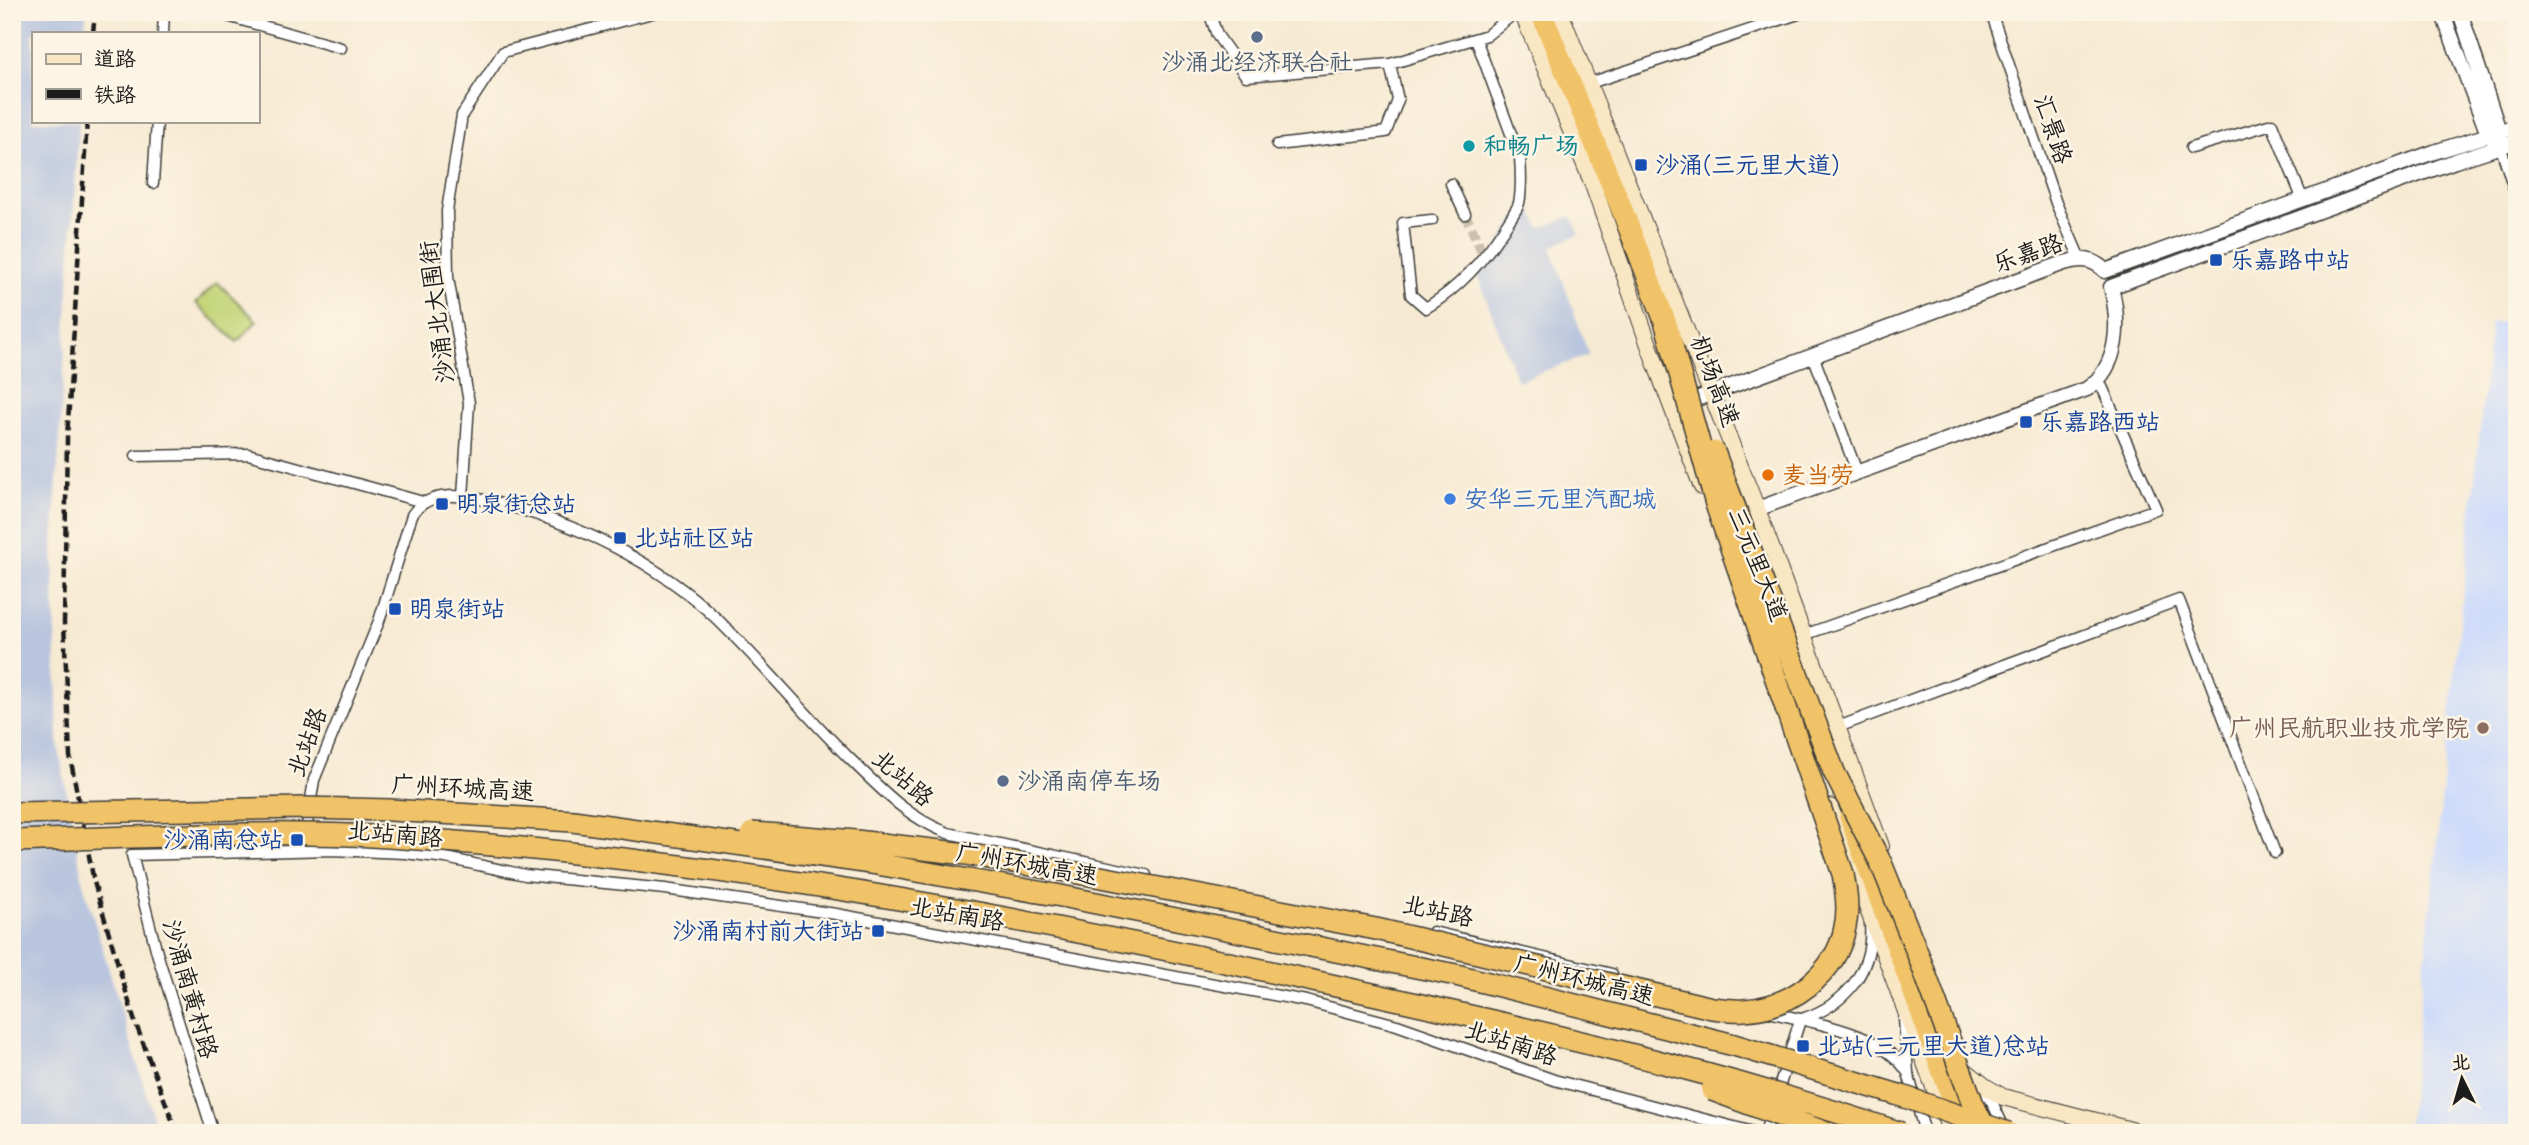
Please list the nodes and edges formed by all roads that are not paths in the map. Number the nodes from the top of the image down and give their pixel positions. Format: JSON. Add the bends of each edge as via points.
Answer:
{"nodes":[{"id":1,"x":164,"y":12,"type":"edge"},
{"id":2,"x":213,"y":12,"type":"edge"},
{"id":3,"x":656,"y":12,"type":"edge"},
{"id":4,"x":1209,"y":12,"type":"edge"},
{"id":5,"x":1516,"y":12,"type":"edge"},
{"id":6,"x":1522,"y":12,"type":"edge"},
{"id":7,"x":1541,"y":12,"type":"edge"},
{"id":8,"x":1560,"y":12,"type":"edge"},
{"id":9,"x":1804,"y":12,"type":"edge"},
{"id":10,"x":1992,"y":12,"type":"edge"},
{"id":11,"x":2442,"y":12,"type":"edge"},
{"id":12,"x":2460,"y":12,"type":"edge"},
{"id":13,"x":163,"y":32,"type":"edge"},
{"id":14,"x":1476,"y":39,"type":"junction"},
{"id":15,"x":341,"y":48,"type":"dead end"},
{"id":16,"x":1390,"y":64,"type":"junction"},
{"id":17,"x":1590,"y":83,"type":"junction"},
{"id":18,"x":157,"y":122,"type":"edge"},
{"id":19,"x":2517,"y":126,"type":"edge"},
{"id":20,"x":2496,"y":137,"type":"junction"},
{"id":21,"x":2517,"y":141,"type":"edge"},
{"id":22,"x":1277,"y":145,"type":"dead end"},
{"id":23,"x":2191,"y":148,"type":"dead end"},
{"id":24,"x":153,"y":183,"type":"dead end"},
{"id":25,"x":1451,"y":184,"type":"dead end"},
{"id":26,"x":2517,"y":198,"type":"edge"},
{"id":27,"x":2303,"y":200,"type":"junction"},
{"id":28,"x":1465,"y":214,"type":"tunnel mouth"},
{"id":29,"x":1432,"y":220,"type":"dead end"},
{"id":30,"x":2080,"y":259,"type":"junction"},
{"id":31,"x":2105,"y":271,"type":"junction"},
{"id":32,"x":2110,"y":287,"type":"junction"},
{"id":33,"x":1683,"y":346,"type":"junction"},
{"id":34,"x":1813,"y":355,"type":"junction"},
{"id":35,"x":1654,"y":360,"type":"junction"},
{"id":36,"x":2099,"y":380,"type":"junction"},
{"id":37,"x":1712,"y":392,"type":"junction"},
{"id":38,"x":1672,"y":408,"type":"junction"},
{"id":39,"x":136,"y":456,"type":"dead end"},
{"id":40,"x":1857,"y":472,"type":"junction"},
{"id":41,"x":463,"y":497,"type":"junction"},
{"id":42,"x":423,"y":502,"type":"junction"},
{"id":43,"x":1757,"y":509,"type":"junction"},
{"id":44,"x":1804,"y":635,"type":"junction"},
{"id":45,"x":1838,"y":727,"type":"junction"},
{"id":46,"x":1834,"y":772,"type":"junction"},
{"id":47,"x":12,"y":813,"type":"edge"},
{"id":48,"x":573,"y":821,"type":"junction"},
{"id":49,"x":12,"y":841,"type":"edge"},
{"id":50,"x":303,"y":850,"type":"junction"},
{"id":51,"x":2275,"y":853,"type":"dead end"},
{"id":52,"x":132,"y":855,"type":"joint"},
{"id":53,"x":1868,"y":904,"type":"junction"},
{"id":54,"x":1902,"y":999,"type":"junction"},
{"id":55,"x":1800,"y":1020,"type":"junction"},
{"id":56,"x":1534,"y":1030,"type":"junction"},
{"id":57,"x":1962,"y":1068,"type":"junction"},
{"id":58,"x":1908,"y":1073,"type":"junction"},
{"id":59,"x":213,"y":1133,"type":"edge"},
{"id":60,"x":1757,"y":1133,"type":"edge"},
{"id":61,"x":1766,"y":1133,"type":"edge"},
{"id":62,"x":1827,"y":1133,"type":"edge"},
{"id":63,"x":1901,"y":1133,"type":"edge"},
{"id":64,"x":1925,"y":1133,"type":"edge"},
{"id":65,"x":1951,"y":1133,"type":"edge"},
{"id":66,"x":1965,"y":1133,"type":"edge"},
{"id":67,"x":1986,"y":1133,"type":"edge"},
{"id":68,"x":2007,"y":1133,"type":"edge"},
{"id":69,"x":2143,"y":1133,"type":"edge"}],
"edges":[{"from":1,"to":13,"type":"street"},
{"from":2,"to":15,"type":"street"},
{"from":3,"to":41,"type":"street","name":"沙涌北大围街","via":[[503,52],[462,115],[447,211],[448,277],[469,403]]},
{"from":4,"to":16,"type":"street","via":[[1217,34],[1246,76]]},
{"from":5,"to":14,"type":"street"},
{"from":6,"to":35,"type":"main road","name":"三元里大道","via":[[1592,182]]},
{"from":7,"to":33,"type":"highway","name":"机场高速","via":[[1665,321]]},
{"from":8,"to":17,"type":"main road","name":"三元里大道"},
{"from":9,"to":17,"type":"street"},
{"from":10,"to":30,"type":"street","name":"汇景路","via":[[2056,203]]},
{"from":11,"to":20,"type":"street"},
{"from":12,"to":20,"type":"street"},
{"from":14,"to":16,"type":"street"},
{"from":14,"to":29,"type":"street","via":[[1520,158],[1519,204],[1485,258],[1448,294],[1426,308],[1410,295],[1403,223]]},
{"from":16,"to":22,"type":"street","via":[[1398,100],[1387,132]]},
{"from":17,"to":33,"type":"main road","name":"三元里大道"},
{"from":18,"to":24,"type":"street"},
{"from":19,"to":20,"type":"street"},
{"from":20,"to":21,"type":"street"},
{"from":20,"to":26,"type":"street"},
{"from":20,"to":27,"type":"street"},
{"from":20,"to":32,"type":"street"},
{"from":23,"to":27,"type":"street","via":[[2272,124]]},
{"from":25,"to":28,"type":"street"},
{"from":27,"to":31,"type":"street"},
{"from":30,"to":31,"type":"street","name":"乐嘉路","via":[[2097,263]]},
{"from":30,"to":34,"type":"street","name":"乐嘉路"},
{"from":31,"to":32,"type":"street"},
{"from":32,"to":36,"type":"street","via":[[2117,323],[2115,340]]},
{"from":33,"to":35,"type":"street","via":[[1689,356],[1683,361],[1661,365]]},
{"from":33,"to":37,"type":"main road","name":"三元里大道"},
{"from":33,"to":46,"type":"highway","name":"机场高速","bridge":true,"via":[[1733,500]]},
{"from":33,"to":48,"type":"highway","bridge":true,"via":[[1716,504],[1845,888],[1846,925],[1833,957],[1810,984],[1775,1004],[1746,1010],[1699,1006],[1376,929],[966,853],[816,837]]},
{"from":34,"to":37,"type":"street","name":"乐嘉路"},
{"from":34,"to":40,"type":"street"},
{"from":35,"to":38,"type":"main road","name":"三元里大道"},
{"from":36,"to":40,"type":"street","via":[[2072,395]]},
{"from":36,"to":44,"type":"street","via":[[2156,509]]},
{"from":37,"to":38,"type":"street","name":"乐嘉路"},
{"from":37,"to":43,"type":"main road","name":"三元里大道"},
{"from":38,"to":53,"type":"main road","name":"三元里大道"},
{"from":39,"to":42,"type":"street","via":[[248,454]]},
{"from":40,"to":43,"type":"street"},
{"from":41,"to":42,"type":"street","name":"北站路"},
{"from":41,"to":55,"type":"street","name":"北站路","via":[[573,527],[625,551],[668,579],[727,628],[901,808],[948,833],[1419,929]]},
{"from":42,"to":50,"type":"street","name":"北站路","via":[[412,515],[379,621],[314,780]]},
{"from":43,"to":44,"type":"main road","name":"三元里大道"},
{"from":44,"to":45,"type":"main road","name":"三元里大道"},
{"from":45,"to":51,"type":"street","via":[[2179,600]]},
{"from":45,"to":57,"type":"main road","name":"三元里大道"},
{"from":46,"to":66,"type":"highway","bridge":true},
{"from":46,"to":67,"type":"highway","bridge":true,"via":[[1881,863]]},
{"from":47,"to":48,"type":"highway","name":"广州环城高速","bridge":true,"via":[[304,808]]},
{"from":48,"to":68,"type":"highway","name":"广州环城高速","bridge":true,"via":[[1056,895],[1456,975],[1734,1045]]},
{"from":49,"to":56,"type":"highway","bridge":true,"via":[[304,834],[522,848],[669,864],[1032,924]]},
{"from":50,"to":52,"type":"street","name":"北站南路"},
{"from":50,"to":60,"type":"street","name":"北站南路","via":[[405,853],[525,876],[733,898],[1242,987],[1355,1013],[1554,1080]]},
{"from":52,"to":59,"type":"street","name":"沙涌南黄村路"},
{"from":53,"to":54,"type":"main road","name":"三元里大道"},
{"from":53,"to":55,"type":"street","via":[[1870,943],[1858,980],[1827,1009]]},
{"from":54,"to":58,"type":"street"},
{"from":54,"to":65,"type":"main road","name":"三元里大道"},
{"from":55,"to":58,"type":"street","name":"北站路","via":[[1875,1044],[1901,1061]]},
{"from":55,"to":61,"type":"street"},
{"from":56,"to":62,"type":"highway","bridge":true},
{"from":56,"to":63,"type":"highway","bridge":true,"via":[[1698,1072]]},
{"from":57,"to":67,"type":"main road","name":"三元里大道"},
{"from":57,"to":68,"type":"street","via":[[1992,1102]]},
{"from":57,"to":69,"type":"main road","via":[[2003,1097]]},
{"from":58,"to":64,"type":"street"}]}
